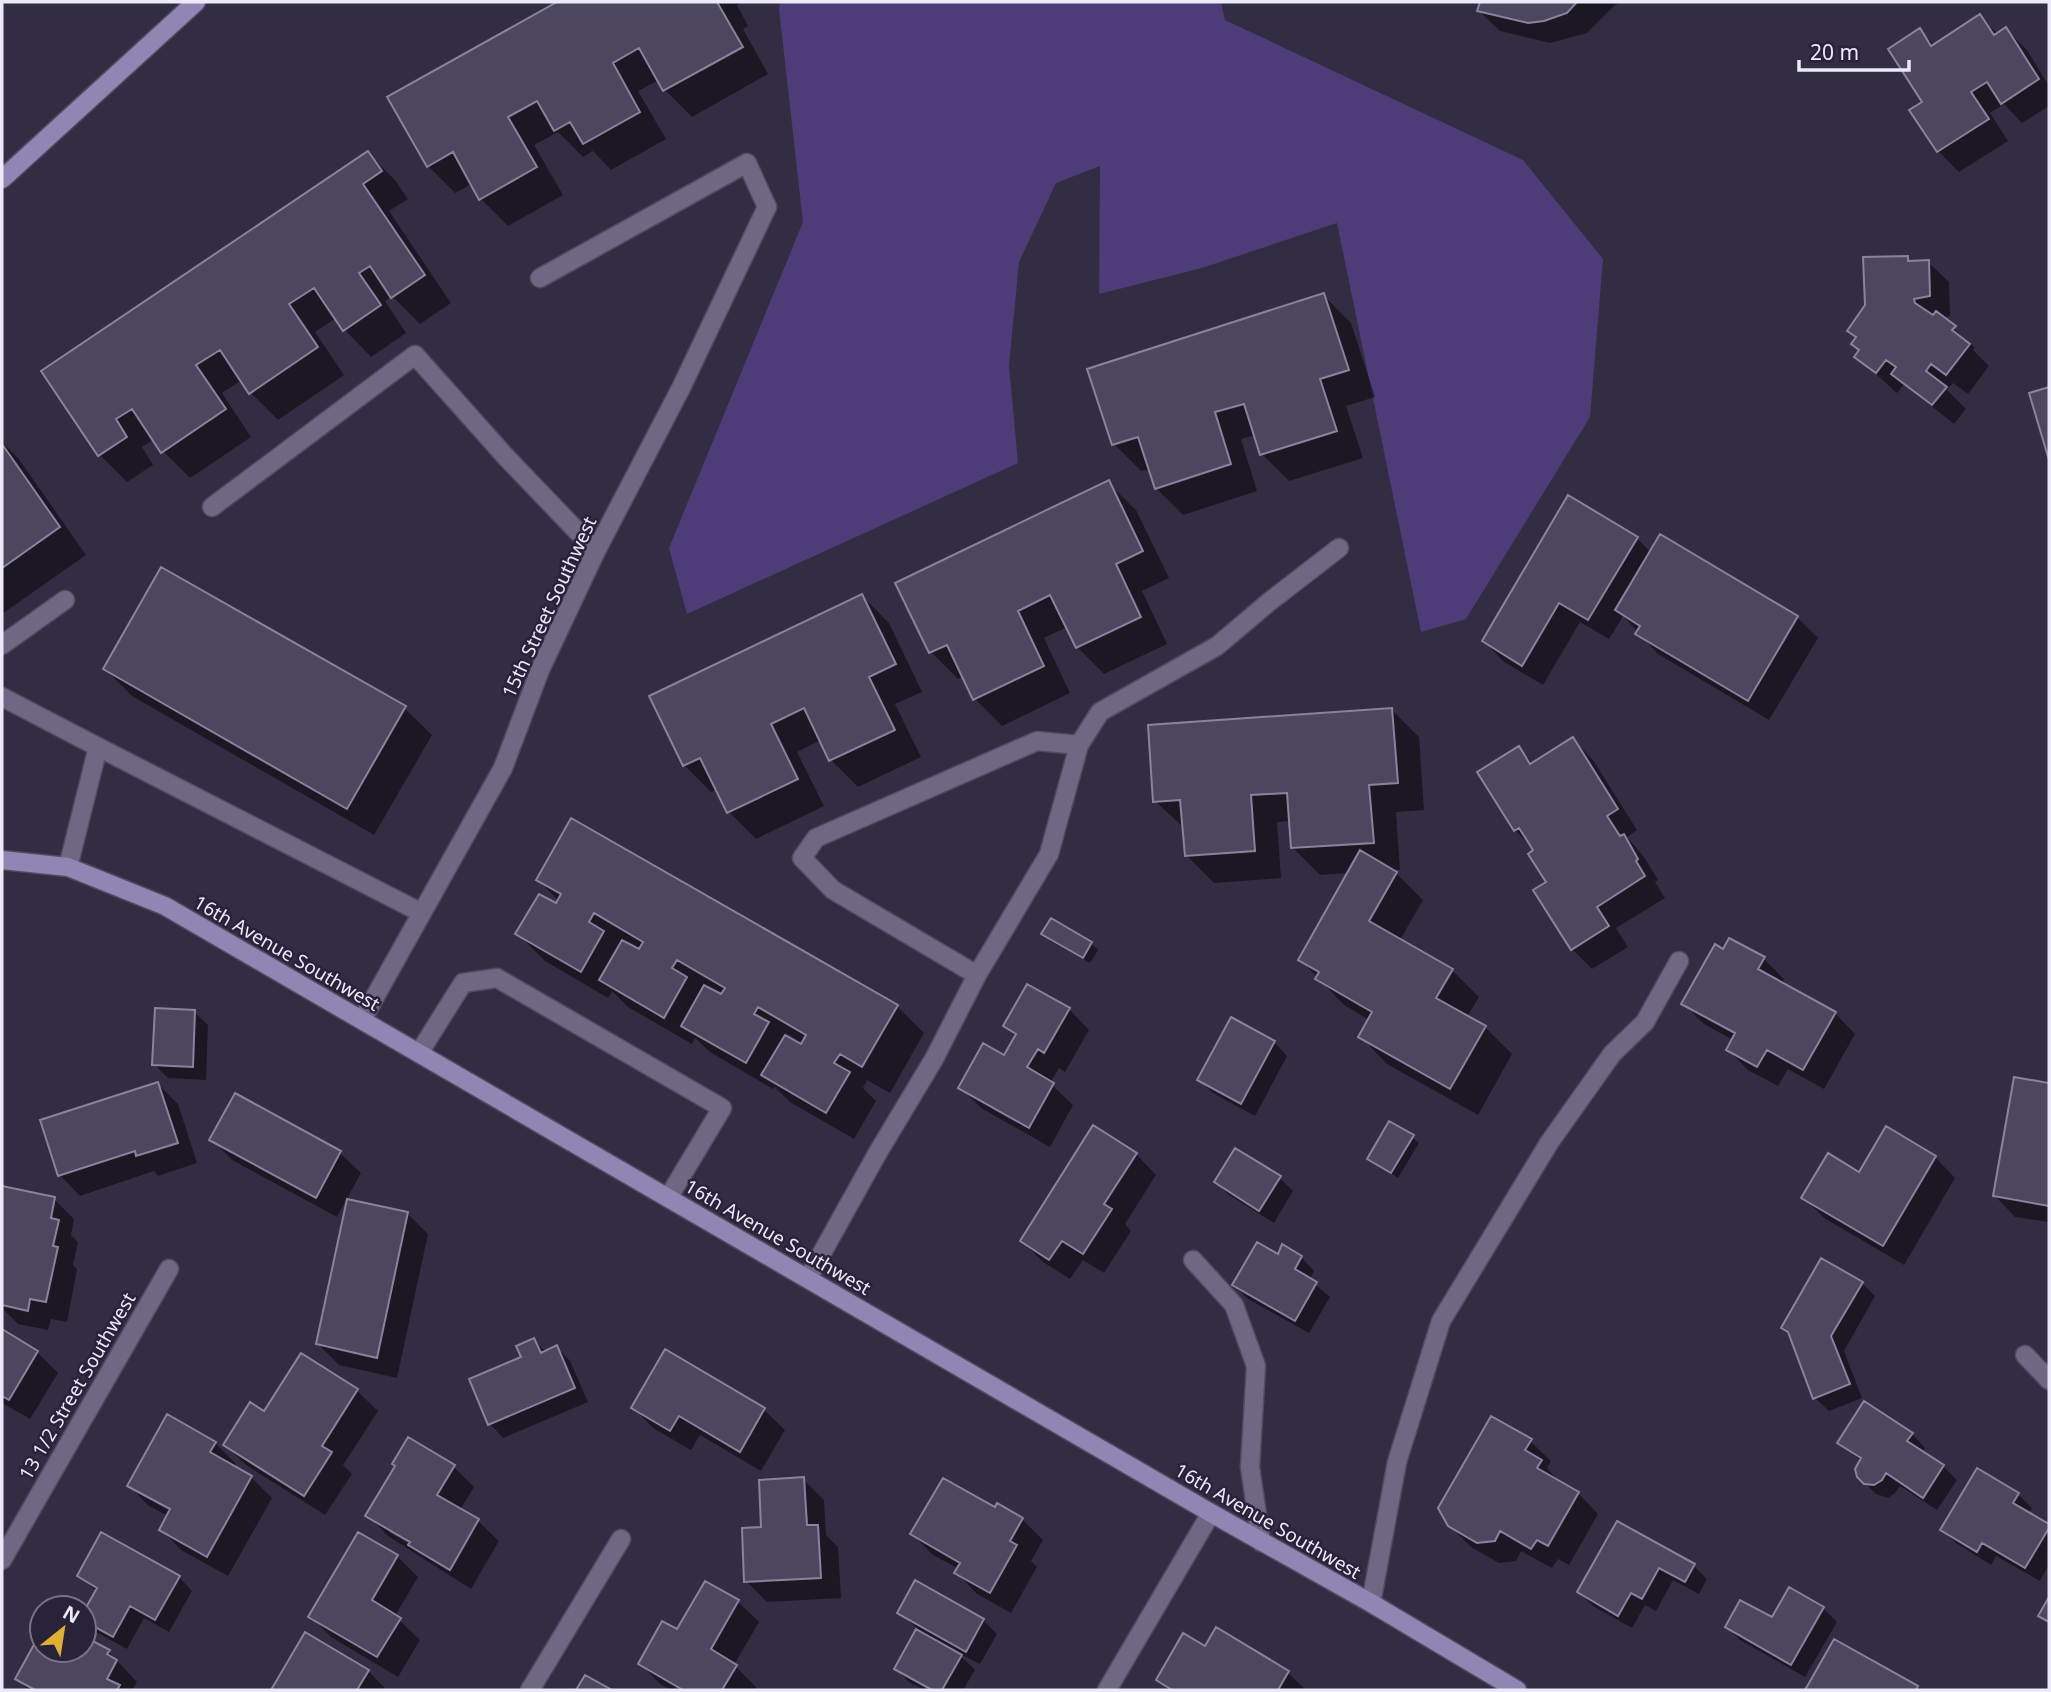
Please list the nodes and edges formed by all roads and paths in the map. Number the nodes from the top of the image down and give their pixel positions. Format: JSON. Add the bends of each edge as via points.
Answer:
{"nodes":[{"id":1,"x":196,"y":2,"type":"edge"},
{"id":2,"x":2,"y":179,"type":"edge"},
{"id":3,"x":540,"y":278,"type":"dead end"},
{"id":4,"x":212,"y":507,"type":"dead end"},
{"id":5,"x":1339,"y":548,"type":"dead end"},
{"id":6,"x":596,"y":551,"type":"junction"},
{"id":7,"x":65,"y":600,"type":"dead end"},
{"id":8,"x":2,"y":645,"type":"edge"},
{"id":9,"x":2,"y":697,"type":"edge"},
{"id":10,"x":1079,"y":745,"type":"junction"},
{"id":11,"x":98,"y":747,"type":"junction"},
{"id":12,"x":2,"y":860,"type":"edge"},
{"id":13,"x":68,"y":867,"type":"junction"},
{"id":14,"x":420,"y":912,"type":"junction"},
{"id":15,"x":1679,"y":961,"type":"dead end"},
{"id":16,"x":977,"y":975,"type":"junction"},
{"id":17,"x":362,"y":1020,"type":"junction"},
{"id":18,"x":419,"y":1053,"type":"junction"},
{"id":19,"x":668,"y":1198,"type":"junction"},
{"id":20,"x":1193,"y":1260,"type":"dead end"},
{"id":21,"x":169,"y":1269,"type":"dead end"},
{"id":22,"x":808,"y":1278,"type":"junction"},
{"id":23,"x":2025,"y":1355,"type":"dead end"},
{"id":24,"x":2049,"y":1380,"type":"edge"},
{"id":25,"x":1210,"y":1513,"type":"junction"},
{"id":26,"x":621,"y":1539,"type":"dead end"},
{"id":27,"x":1261,"y":1542,"type":"junction"},
{"id":28,"x":2,"y":1560,"type":"edge"},
{"id":29,"x":1371,"y":1603,"type":"junction"},
{"id":30,"x":530,"y":1690,"type":"edge"},
{"id":31,"x":1107,"y":1690,"type":"edge"},
{"id":32,"x":1517,"y":1690,"type":"edge"}],
"edges":[{"from":1,"to":2,"type":"street"},
{"from":3,"to":6,"type":"street","name":"15th Street Southwest","via":[[747,163],[767,207]]},
{"from":4,"to":6,"type":"street","via":[[415,355]]},
{"from":5,"to":10,"type":"street","via":[[1217,646],[1100,712]]},
{"from":6,"to":14,"type":"street","name":"15th Street Southwest","via":[[540,670],[503,768]]},
{"from":7,"to":8,"type":"street"},
{"from":9,"to":11,"type":"street"},
{"from":10,"to":16,"type":"street","via":[[1049,854]]},
{"from":10,"to":16,"type":"street","via":[[1037,741],[816,838],[802,858],[833,890]]},
{"from":11,"to":13,"type":"street"},
{"from":11,"to":14,"type":"street"},
{"from":12,"to":13,"type":"street","name":"16th Avenue Southwest"},
{"from":13,"to":17,"type":"street","name":"16th Avenue Southwest","via":[[165,906]]},
{"from":14,"to":17,"type":"street","name":"15th Street Southwest"},
{"from":15,"to":29,"type":"street","via":[[1645,1022],[1612,1054],[1549,1143],[1441,1321],[1398,1462]]},
{"from":16,"to":22,"type":"street"},
{"from":17,"to":18,"type":"street","name":"16th Avenue Southwest"},
{"from":18,"to":19,"type":"street","name":"16th Avenue Southwest"},
{"from":18,"to":19,"type":"street","via":[[463,983],[497,978],[710,1101],[722,1108]]},
{"from":19,"to":22,"type":"street","name":"16th Avenue Southwest"},
{"from":20,"to":27,"type":"street","via":[[1234,1305],[1256,1366],[1250,1467]]},
{"from":21,"to":28,"type":"street","name":"13 1/2 Street Southwest"},
{"from":22,"to":25,"type":"street","name":"16th Avenue Southwest"},
{"from":23,"to":24,"type":"street"},
{"from":25,"to":27,"type":"street","name":"16th Avenue Southwest"},
{"from":25,"to":31,"type":"street"},
{"from":26,"to":30,"type":"street"},
{"from":27,"to":29,"type":"street","name":"16th Avenue Southwest"},
{"from":29,"to":32,"type":"street","name":"16th Avenue Southwest"}]}
